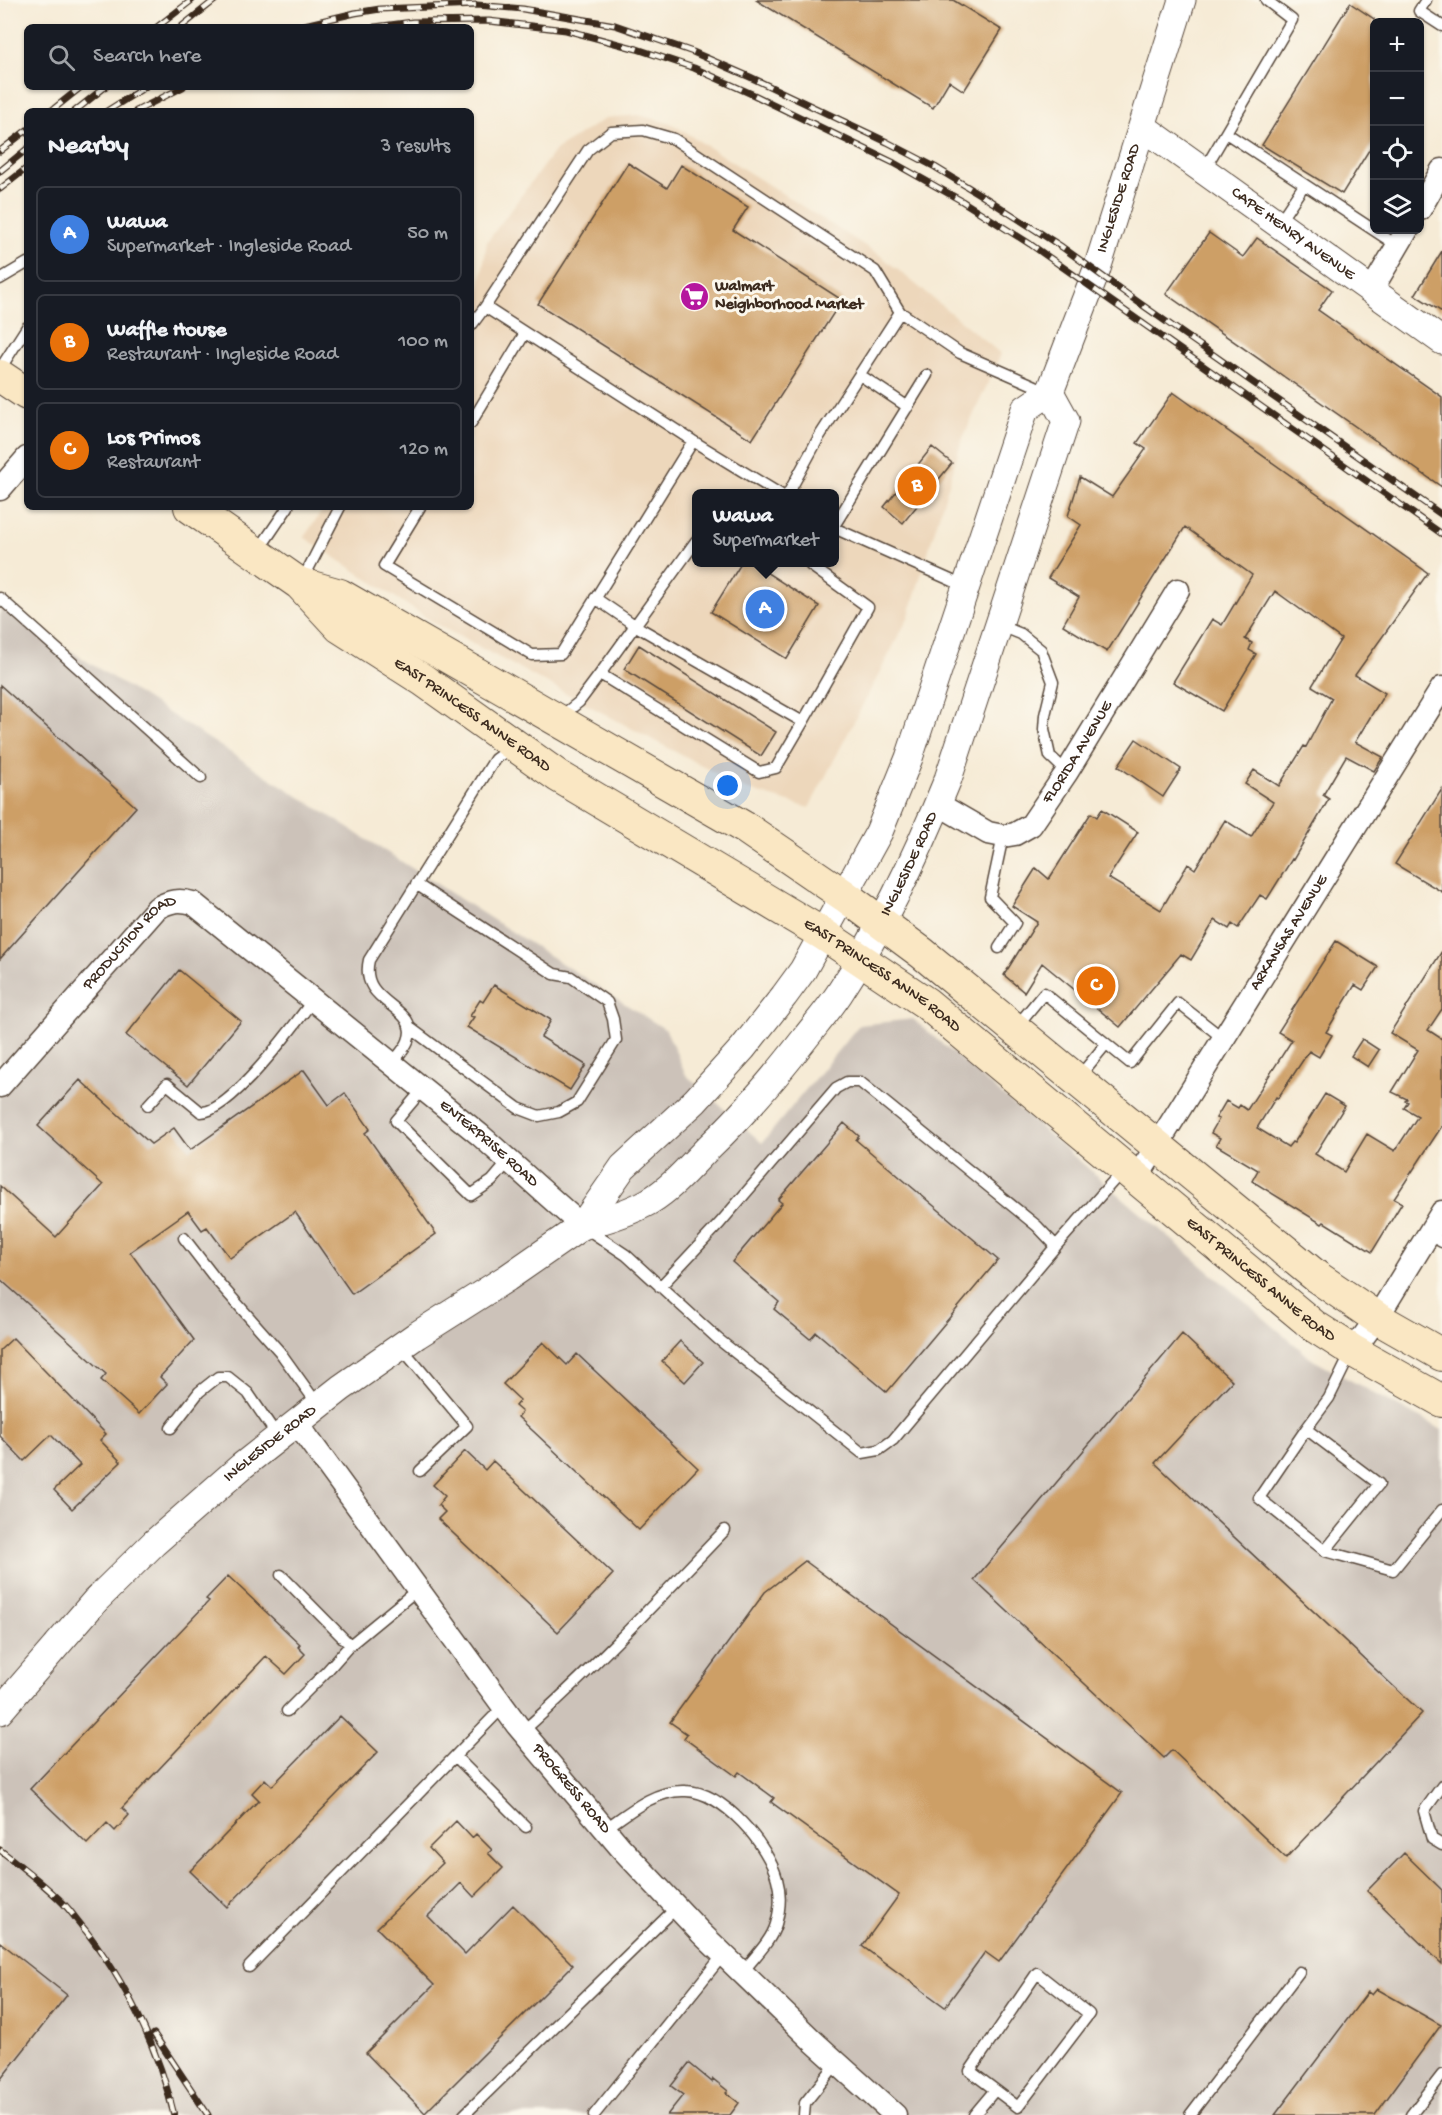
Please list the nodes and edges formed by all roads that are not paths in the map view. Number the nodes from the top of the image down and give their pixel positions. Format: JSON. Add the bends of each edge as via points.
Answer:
{"nodes":[{"id":1,"x":1182,"y":0,"type":"edge"},
{"id":2,"x":1266,"y":0,"type":"edge"},
{"id":3,"x":1426,"y":0,"type":"edge"},
{"id":4,"x":1442,"y":26,"type":"edge"},
{"id":5,"x":1143,"y":128,"type":"junction"},
{"id":6,"x":1226,"y":133,"type":"junction"},
{"id":7,"x":1204,"y":170,"type":"junction"},
{"id":8,"x":1442,"y":170,"type":"edge"},
{"id":9,"x":1304,"y":185,"type":"junction"},
{"id":10,"x":1424,"y":201,"type":"edge"},
{"id":11,"x":1278,"y":224,"type":"junction"},
{"id":12,"x":1402,"y":238,"type":"edge"},
{"id":13,"x":24,"y":265,"type":"edge"},
{"id":14,"x":0,"y":279,"type":"edge"},
{"id":15,"x":1371,"y":291,"type":"junction"},
{"id":16,"x":485,"y":307,"type":"junction"},
{"id":17,"x":900,"y":312,"type":"junction"},
{"id":18,"x":474,"y":322,"type":"edge"},
{"id":19,"x":24,"y":332,"type":"edge"},
{"id":20,"x":525,"y":333,"type":"junction"},
{"id":21,"x":1442,"y":341,"type":"edge"},
{"id":22,"x":0,"y":369,"type":"edge"},
{"id":23,"x":860,"y":375,"type":"junction"},
{"id":24,"x":927,"y":375,"type":"dead end"},
{"id":25,"x":0,"y":376,"type":"edge"},
{"id":26,"x":24,"y":392,"type":"edge"},
{"id":27,"x":1050,"y":392,"type":"junction"},
{"id":28,"x":908,"y":406,"type":"junction"},
{"id":29,"x":474,"y":418,"type":"edge"},
{"id":30,"x":693,"y":441,"type":"junction"},
{"id":31,"x":24,"y":461,"type":"edge"},
{"id":32,"x":0,"y":489,"type":"edge"},
{"id":33,"x":772,"y":489,"type":"edge"},
{"id":34,"x":791,"y":489,"type":"edge"},
{"id":35,"x":194,"y":510,"type":"edge"},
{"id":36,"x":286,"y":510,"type":"edge"},
{"id":37,"x":338,"y":510,"type":"edge"},
{"id":38,"x":418,"y":510,"type":"edge"},
{"id":39,"x":839,"y":519,"type":"edge"},
{"id":40,"x":839,"y":529,"type":"edge"},
{"id":41,"x":692,"y":547,"type":"edge"},
{"id":42,"x":256,"y":553,"type":"junction"},
{"id":43,"x":814,"y":567,"type":"edge"},
{"id":44,"x":300,"y":584,"type":"junction"},
{"id":45,"x":965,"y":587,"type":"junction"},
{"id":46,"x":1178,"y":590,"type":"dead end"},
{"id":47,"x":0,"y":598,"type":"edge"},
{"id":48,"x":595,"y":598,"type":"junction"},
{"id":49,"x":999,"y":625,"type":"junction"},
{"id":50,"x":636,"y":626,"type":"junction"},
{"id":51,"x":600,"y":674,"type":"junction"},
{"id":52,"x":1442,"y":688,"type":"edge"},
{"id":53,"x":558,"y":719,"type":"junction"},
{"id":54,"x":803,"y":722,"type":"junction"},
{"id":55,"x":515,"y":746,"type":"junction"},
{"id":56,"x":1067,"y":772,"type":"junction"},
{"id":57,"x":201,"y":778,"type":"dead end"},
{"id":58,"x":938,"y":804,"type":"junction"},
{"id":59,"x":1003,"y":836,"type":"junction"},
{"id":60,"x":417,"y":884,"type":"junction"},
{"id":61,"x":844,"y":896,"type":"junction"},
{"id":62,"x":880,"y":922,"type":"junction"},
{"id":63,"x":823,"y":934,"type":"junction"},
{"id":64,"x":999,"y":948,"type":"dead end"},
{"id":65,"x":860,"y":958,"type":"junction"},
{"id":66,"x":314,"y":1000,"type":"junction"},
{"id":67,"x":409,"y":1027,"type":"junction"},
{"id":68,"x":1015,"y":1029,"type":"junction"},
{"id":69,"x":1224,"y":1040,"type":"junction"},
{"id":70,"x":1106,"y":1044,"type":"junction"},
{"id":71,"x":392,"y":1064,"type":"junction"},
{"id":72,"x":1077,"y":1080,"type":"junction"},
{"id":73,"x":0,"y":1086,"type":"edge"},
{"id":74,"x":423,"y":1089,"type":"junction"},
{"id":75,"x":148,"y":1105,"type":"dead end"},
{"id":76,"x":1157,"y":1145,"type":"junction"},
{"id":77,"x":509,"y":1161,"type":"junction"},
{"id":78,"x":1131,"y":1174,"type":"junction"},
{"id":79,"x":1442,"y":1212,"type":"edge"},
{"id":80,"x":582,"y":1226,"type":"junction"},
{"id":81,"x":184,"y":1238,"type":"dead end"},
{"id":82,"x":1435,"y":1238,"type":"edge"},
{"id":83,"x":1056,"y":1246,"type":"junction"},
{"id":84,"x":660,"y":1287,"type":"junction"},
{"id":85,"x":1377,"y":1318,"type":"junction"},
{"id":86,"x":401,"y":1346,"type":"junction"},
{"id":87,"x":1353,"y":1350,"type":"junction"},
{"id":88,"x":1442,"y":1355,"type":"edge"},
{"id":89,"x":1442,"y":1401,"type":"edge"},
{"id":90,"x":318,"y":1406,"type":"junction"},
{"id":91,"x":171,"y":1428,"type":"dead end"},
{"id":92,"x":1306,"y":1429,"type":"junction"},
{"id":93,"x":287,"y":1430,"type":"junction"},
{"id":94,"x":420,"y":1471,"type":"dead end"},
{"id":95,"x":1442,"y":1510,"type":"edge"},
{"id":96,"x":725,"y":1530,"type":"dead end"},
{"id":97,"x":1325,"y":1551,"type":"junction"},
{"id":98,"x":281,"y":1575,"type":"dead end"},
{"id":99,"x":418,"y":1589,"type":"junction"},
{"id":100,"x":350,"y":1645,"type":"junction"},
{"id":101,"x":504,"y":1706,"type":"junction"},
{"id":102,"x":1,"y":1709,"type":"edge"},
{"id":103,"x":287,"y":1711,"type":"dead end"},
{"id":104,"x":523,"y":1731,"type":"junction"},
{"id":105,"x":455,"y":1756,"type":"junction"},
{"id":106,"x":1442,"y":1786,"type":"edge"},
{"id":107,"x":526,"y":1827,"type":"dead end"},
{"id":108,"x":605,"y":1829,"type":"junction"},
{"id":109,"x":1442,"y":1845,"type":"edge"},
{"id":110,"x":676,"y":1908,"type":"junction"},
{"id":111,"x":723,"y":1954,"type":"junction"},
{"id":112,"x":249,"y":1967,"type":"dead end"},
{"id":113,"x":1299,"y":1972,"type":"dead end"},
{"id":114,"x":742,"y":1973,"type":"junction"},
{"id":115,"x":837,"y":2063,"type":"junction"},
{"id":116,"x":1442,"y":2075,"type":"edge"},
{"id":117,"x":995,"y":2090,"type":"junction"},
{"id":118,"x":805,"y":2103,"type":"junction"},
{"id":119,"x":465,"y":2115,"type":"edge"},
{"id":120,"x":594,"y":2115,"type":"edge"},
{"id":121,"x":796,"y":2115,"type":"edge"},
{"id":122,"x":804,"y":2115,"type":"edge"},
{"id":123,"x":895,"y":2115,"type":"edge"},
{"id":124,"x":974,"y":2115,"type":"edge"},
{"id":125,"x":1190,"y":2115,"type":"edge"},
{"id":126,"x":1411,"y":2115,"type":"edge"}],
"edges":[{"from":1,"to":5,"type":"street","name":"INGLESIDE ROAD"},
{"from":2,"to":6,"type":"lane","via":[[1292,20]]},
{"from":3,"to":4,"type":"lane","via":[[1419,11]]},
{"from":5,"to":7,"type":"street","name":"CAPE HENRY AVENUE"},
{"from":5,"to":27,"type":"street","name":"INGLESIDE ROAD","via":[[1096,272]]},
{"from":6,"to":7,"type":"lane"},
{"from":6,"to":9,"type":"lane"},
{"from":7,"to":11,"type":"street","name":"CAPE HENRY AVENUE"},
{"from":8,"to":10,"type":"street"},
{"from":9,"to":11,"type":"lane"},
{"from":9,"to":12,"type":"lane"},
{"from":11,"to":15,"type":"street","name":"CAPE HENRY AVENUE"},
{"from":12,"to":15,"type":"street"},
{"from":13,"to":14,"type":"lane"},
{"from":15,"to":21,"type":"street","name":"CAPE HENRY AVENUE"},
{"from":16,"to":17,"type":"lane","via":[[588,150],[611,132],[643,130],[674,139],[874,271]]},
{"from":16,"to":18,"type":"lane"},
{"from":16,"to":20,"type":"lane"},
{"from":17,"to":23,"type":"lane"},
{"from":17,"to":27,"type":"lane","via":[[960,353]]},
{"from":19,"to":22,"type":"lane"},
{"from":20,"to":29,"type":"lane"},
{"from":20,"to":30,"type":"lane"},
{"from":23,"to":28,"type":"lane"},
{"from":23,"to":34,"type":"lane"},
{"from":24,"to":28,"type":"lane"},
{"from":25,"to":26,"type":"main road"},
{"from":27,"to":45,"type":"street","name":"INGLESIDE ROAD","via":[[1025,409]]},
{"from":27,"to":49,"type":"street","name":"INGLESIDE ROAD","via":[[1066,422]]},
{"from":28,"to":39,"type":"lane"},
{"from":30,"to":33,"type":"lane"},
{"from":30,"to":48,"type":"lane"},
{"from":31,"to":32,"type":"street"},
{"from":35,"to":42,"type":"main road","name":"EAST PRINCESS ANNE ROAD"},
{"from":36,"to":42,"type":"lane"},
{"from":37,"to":44,"type":"lane"},
{"from":38,"to":48,"type":"lane","via":[[384,566],[532,655],[561,654]]},
{"from":40,"to":45,"type":"lane"},
{"from":41,"to":50,"type":"lane"},
{"from":42,"to":44,"type":"main road","name":"EAST PRINCESS ANNE ROAD"},
{"from":43,"to":54,"type":"lane","via":[[868,608]]},
{"from":44,"to":53,"type":"main road","name":"EAST PRINCESS ANNE ROAD","via":[[339,595]]},
{"from":44,"to":55,"type":"main road","name":"EAST PRINCESS ANNE ROAD","via":[[340,627]]},
{"from":45,"to":61,"type":"street","name":"INGLESIDE ROAD","via":[[909,758],[879,832]]},
{"from":46,"to":56,"type":"street","name":"FLORIDA AVENUE"},
{"from":47,"to":57,"type":"lane"},
{"from":48,"to":50,"type":"lane"},
{"from":49,"to":56,"type":"lane","via":[[1021,634],[1041,650],[1053,682],[1044,729],[1050,756]]},
{"from":49,"to":58,"type":"street","name":"INGLESIDE ROAD"},
{"from":50,"to":51,"type":"lane"},
{"from":50,"to":54,"type":"lane"},
{"from":51,"to":53,"type":"lane","via":[[579,702]]},
{"from":51,"to":54,"type":"lane","via":[[759,772],[776,768]]},
{"from":52,"to":69,"type":"street","name":"ARKANSAS AVENUE"},
{"from":53,"to":61,"type":"main road","name":"EAST PRINCESS ANNE ROAD","via":[[747,829]]},
{"from":55,"to":60,"type":"lane","via":[[495,759]]},
{"from":55,"to":63,"type":"main road","name":"EAST PRINCESS ANNE ROAD","via":[[558,776]]},
{"from":56,"to":59,"type":"street","name":"FLORIDA AVENUE","via":[[1031,825]]},
{"from":58,"to":59,"type":"street","via":[[988,833]]},
{"from":58,"to":62,"type":"street","name":"INGLESIDE ROAD"},
{"from":59,"to":64,"type":"lane","via":[[990,897],[1015,923]]},
{"from":60,"to":67,"type":"lane","via":[[366,971],[375,991],[405,1017]]},
{"from":60,"to":67,"type":"lane","via":[[554,974],[571,977],[607,1002],[616,1040],[577,1102],[559,1112],[539,1116],[518,1108]]},
{"from":61,"to":62,"type":"main road","name":"EAST PRINCESS ANNE ROAD"},
{"from":61,"to":63,"type":"street","name":"INGLESIDE ROAD"},
{"from":62,"to":65,"type":"street","name":"INGLESIDE ROAD"},
{"from":62,"to":68,"type":"main road","name":"EAST PRINCESS ANNE ROAD"},
{"from":63,"to":65,"type":"main road","name":"EAST PRINCESS ANNE ROAD"},
{"from":63,"to":80,"type":"street","name":"INGLESIDE ROAD","via":[[803,970],[743,1048],[695,1101],[623,1167]]},
{"from":65,"to":78,"type":"main road","name":"EAST PRINCESS ANNE ROAD","via":[[926,1003]]},
{"from":65,"to":80,"type":"street","name":"INGLESIDE ROAD","via":[[839,994],[777,1075],[740,1118],[677,1179],[651,1201],[614,1218]]},
{"from":66,"to":71,"type":"street","name":"PRODUCTION ROAD"},
{"from":66,"to":73,"type":"street","name":"PRODUCTION ROAD","via":[[198,906],[182,900],[169,902],[157,908]]},
{"from":66,"to":75,"type":"lane","via":[[281,1043],[227,1100],[201,1112],[167,1084]]},
{"from":67,"to":71,"type":"lane","via":[[409,1038]]},
{"from":68,"to":70,"type":"lane","via":[[1044,993]]},
{"from":68,"to":72,"type":"main road","name":"EAST PRINCESS ANNE ROAD"},
{"from":69,"to":70,"type":"lane","via":[[1178,1003],[1130,1063]]},
{"from":69,"to":76,"type":"street","name":"ARKANSAS AVENUE"},
{"from":70,"to":72,"type":"lane"},
{"from":71,"to":74,"type":"street","name":"ENTERPRISE ROAD"},
{"from":72,"to":76,"type":"main road","name":"EAST PRINCESS ANNE ROAD"},
{"from":74,"to":77,"type":"street","name":"ENTERPRISE ROAD"},
{"from":74,"to":77,"type":"lane","via":[[396,1121],[471,1194],[492,1181]]},
{"from":76,"to":78,"type":"street","name":"ARKANSAS AVENUE"},
{"from":76,"to":85,"type":"main road","name":"EAST PRINCESS ANNE ROAD","via":[[1317,1277]]},
{"from":77,"to":80,"type":"street","name":"ENTERPRISE ROAD"},
{"from":78,"to":83,"type":"lane"},
{"from":78,"to":87,"type":"main road","name":"EAST PRINCESS ANNE ROAD","via":[[1314,1326]]},
{"from":79,"to":82,"type":"street"},
{"from":80,"to":84,"type":"lane","via":[[626,1255]]},
{"from":80,"to":86,"type":"street","name":"INGLESIDE ROAD"},
{"from":81,"to":90,"type":"lane","via":[[280,1352]]},
{"from":82,"to":85,"type":"street"},
{"from":83,"to":84,"type":"lane","via":[[1037,1226],[860,1082],[847,1082],[836,1088]]},
{"from":83,"to":84,"type":"lane","via":[[893,1440],[879,1450],[862,1453],[718,1339]]},
{"from":85,"to":87,"type":"street"},
{"from":85,"to":88,"type":"main road","name":"EAST PRINCESS ANNE ROAD"},
{"from":86,"to":90,"type":"street","name":"INGLESIDE ROAD"},
{"from":86,"to":94,"type":"lane","via":[[467,1426]]},
{"from":87,"to":89,"type":"main road","name":"EAST PRINCESS ANNE ROAD"},
{"from":87,"to":92,"type":"lane","via":[[1329,1398]]},
{"from":90,"to":93,"type":"street","name":"INGLESIDE ROAD"},
{"from":91,"to":93,"type":"lane","via":[[200,1392],[218,1377],[228,1377]]},
{"from":92,"to":97,"type":"lane","via":[[1259,1498]]},
{"from":92,"to":97,"type":"lane","via":[[1379,1484]]},
{"from":93,"to":99,"type":"street","name":"PROGRESS ROAD"},
{"from":93,"to":102,"type":"street","name":"INGLESIDE ROAD","via":[[145,1551],[96,1600]]},
{"from":95,"to":97,"type":"lane","via":[[1393,1570]]},
{"from":96,"to":104,"type":"lane","via":[[568,1691]]},
{"from":98,"to":100,"type":"lane"},
{"from":99,"to":100,"type":"lane"},
{"from":99,"to":101,"type":"street","name":"PROGRESS ROAD"},
{"from":100,"to":103,"type":"lane"},
{"from":101,"to":104,"type":"street","name":"PROGRESS ROAD"},
{"from":101,"to":105,"type":"lane"},
{"from":104,"to":108,"type":"street","name":"PROGRESS ROAD"},
{"from":105,"to":107,"type":"lane"},
{"from":105,"to":112,"type":"lane"},
{"from":106,"to":109,"type":"lane","via":[[1424,1811],[1432,1839]]},
{"from":108,"to":110,"type":"street","name":"PROGRESS ROAD"},
{"from":108,"to":114,"type":"lane","via":[[637,1807],[674,1792],[700,1792],[732,1812],[763,1852],[777,1877],[780,1895],[776,1925]]},
{"from":110,"to":111,"type":"street","name":"PROGRESS ROAD"},
{"from":110,"to":119,"type":"lane"},
{"from":111,"to":114,"type":"street","name":"PROGRESS ROAD"},
{"from":111,"to":120,"type":"lane"},
{"from":113,"to":125,"type":"lane"},
{"from":114,"to":115,"type":"street","name":"PROGRESS ROAD"},
{"from":115,"to":118,"type":"lane"},
{"from":115,"to":123,"type":"street","name":"PROGRESS ROAD"},
{"from":116,"to":126,"type":"lane"},
{"from":117,"to":117,"type":"lane","via":[[970,2071],[1037,1973],[1089,2014],[1018,2107]]},
{"from":117,"to":124,"type":"lane"},
{"from":118,"to":121,"type":"lane"},
{"from":118,"to":122,"type":"lane"}]}
